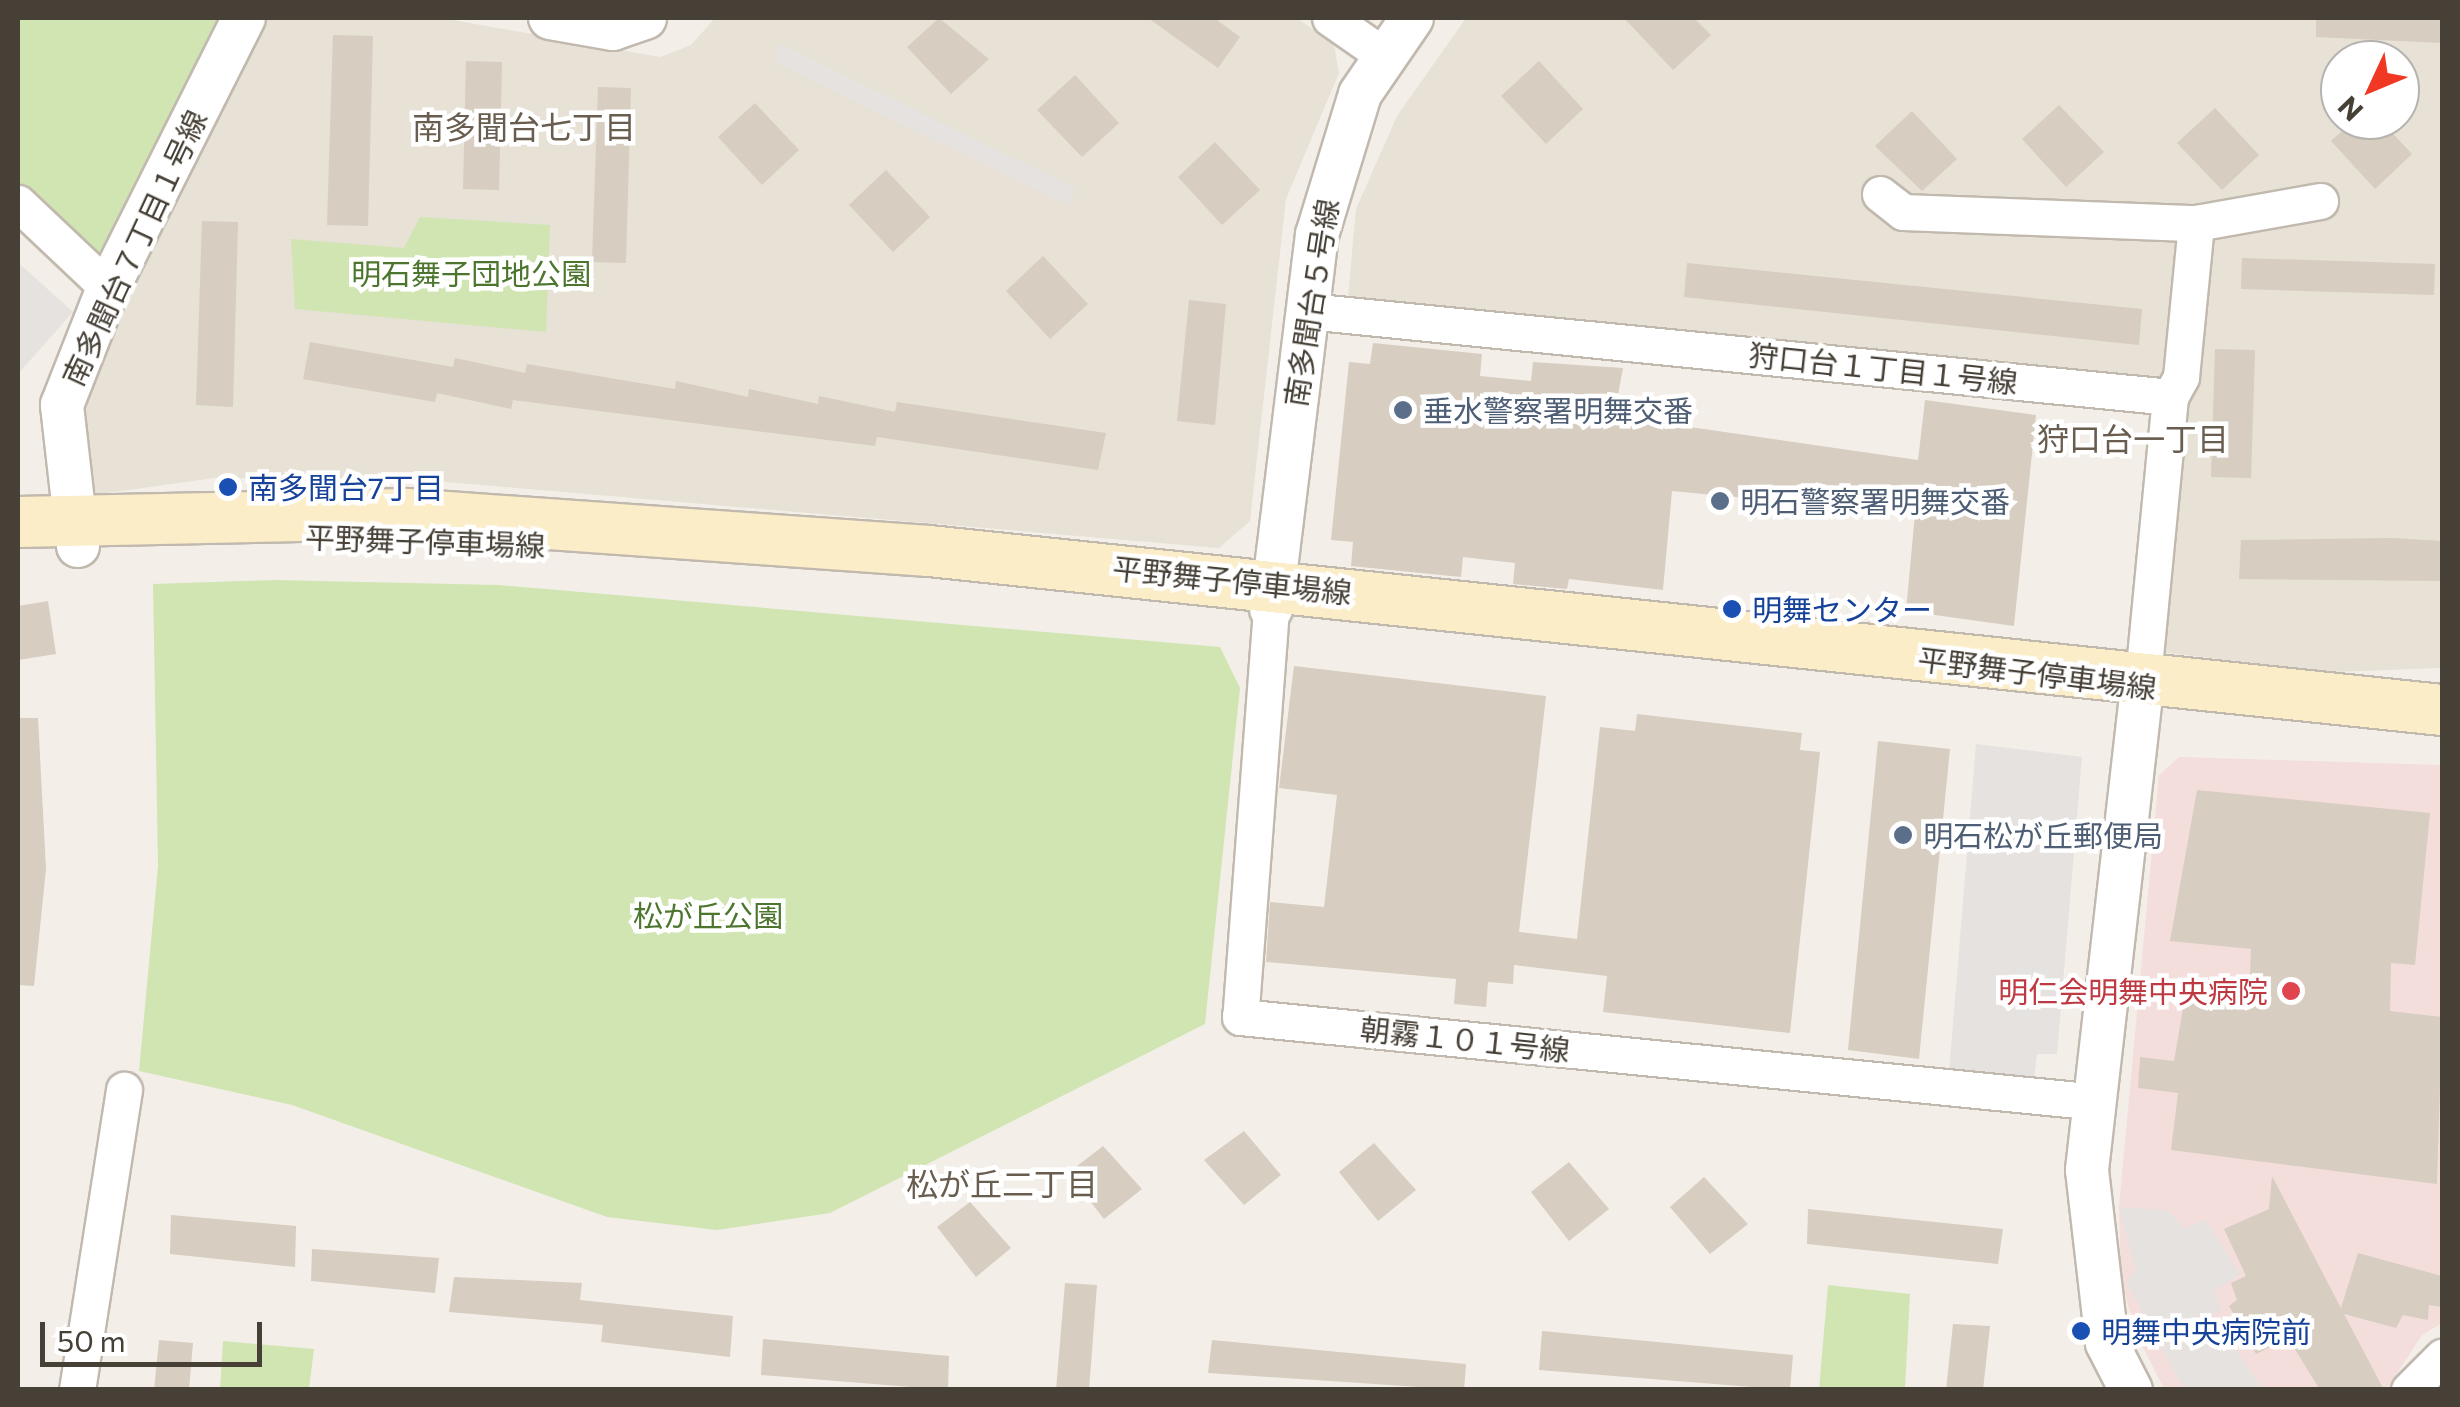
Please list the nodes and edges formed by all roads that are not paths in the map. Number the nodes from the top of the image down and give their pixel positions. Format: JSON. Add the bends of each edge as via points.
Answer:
{"nodes":[{"id":1,"x":244,"y":18,"type":"edge"},
{"id":2,"x":550,"y":18,"type":"edge"},
{"id":3,"x":645,"y":18,"type":"edge"},
{"id":4,"x":1330,"y":18,"type":"edge"},
{"id":5,"x":1412,"y":18,"type":"edge"},
{"id":6,"x":1383,"y":55,"type":"junction"},
{"id":7,"x":1880,"y":194,"type":"dead end"},
{"id":8,"x":2320,"y":201,"type":"dead end"},
{"id":9,"x":18,"y":203,"type":"edge"},
{"id":10,"x":2196,"y":223,"type":"junction"},
{"id":11,"x":108,"y":288,"type":"junction"},
{"id":12,"x":1307,"y":311,"type":"junction"},
{"id":13,"x":2170,"y":397,"type":"junction"},
{"id":14,"x":18,"y":522,"type":"edge"},
{"id":15,"x":73,"y":531,"type":"junction"},
{"id":16,"x":18,"y":552,"type":"edge"},
{"id":17,"x":1271,"y":595,"type":"junction"},
{"id":18,"x":2140,"y":698,"type":"junction"},
{"id":19,"x":2442,"y":710,"type":"edge"},
{"id":20,"x":2442,"y":728,"type":"edge"},
{"id":21,"x":124,"y":1090,"type":"dead end"},
{"id":22,"x":2097,"y":1102,"type":"junction"},
{"id":23,"x":2442,"y":1357,"type":"edge"},
{"id":24,"x":76,"y":1390,"type":"edge"},
{"id":25,"x":2131,"y":1390,"type":"edge"},
{"id":26,"x":2409,"y":1390,"type":"edge"}],
"edges":[{"from":1,"to":11,"type":"street","name":"南多聞台７丁目１号線"},
{"from":2,"to":3,"type":"street","via":[[612,28]]},
{"from":4,"to":6,"type":"street"},
{"from":5,"to":6,"type":"street","name":"南多聞台５号線"},
{"from":6,"to":12,"type":"street","name":"南多聞台５号線","via":[[1338,155]]},
{"from":7,"to":10,"type":"street","via":[[1903,212]]},
{"from":8,"to":10,"type":"street"},
{"from":9,"to":11,"type":"street"},
{"from":10,"to":13,"type":"street","via":[[2181,378]]},
{"from":11,"to":15,"type":"street","name":"南多聞台７丁目１号線","via":[[62,405]]},
{"from":12,"to":13,"type":"street","name":"狩口台１丁目１号線"},
{"from":12,"to":17,"type":"street","name":"南多聞台５号線"},
{"from":13,"to":18,"type":"street"},
{"from":14,"to":15,"type":"main road","name":"平野舞子停車場線"},
{"from":15,"to":16,"type":"main road","name":"平野舞子停車場線"},
{"from":15,"to":17,"type":"main road","name":"平野舞子停車場線","via":[[406,514]]},
{"from":17,"to":18,"type":"main road","name":"平野舞子停車場線"},
{"from":17,"to":22,"type":"street","name":"朝霧１０１号線","via":[[1240,1017]]},
{"from":18,"to":19,"type":"main road","name":"平野舞子停車場線"},
{"from":18,"to":20,"type":"main road","name":"平野舞子停車場線"},
{"from":18,"to":22,"type":"street"},
{"from":21,"to":24,"type":"street"},
{"from":22,"to":25,"type":"street","via":[[2089,1226],[2107,1344]]},
{"from":23,"to":26,"type":"street"}]}
